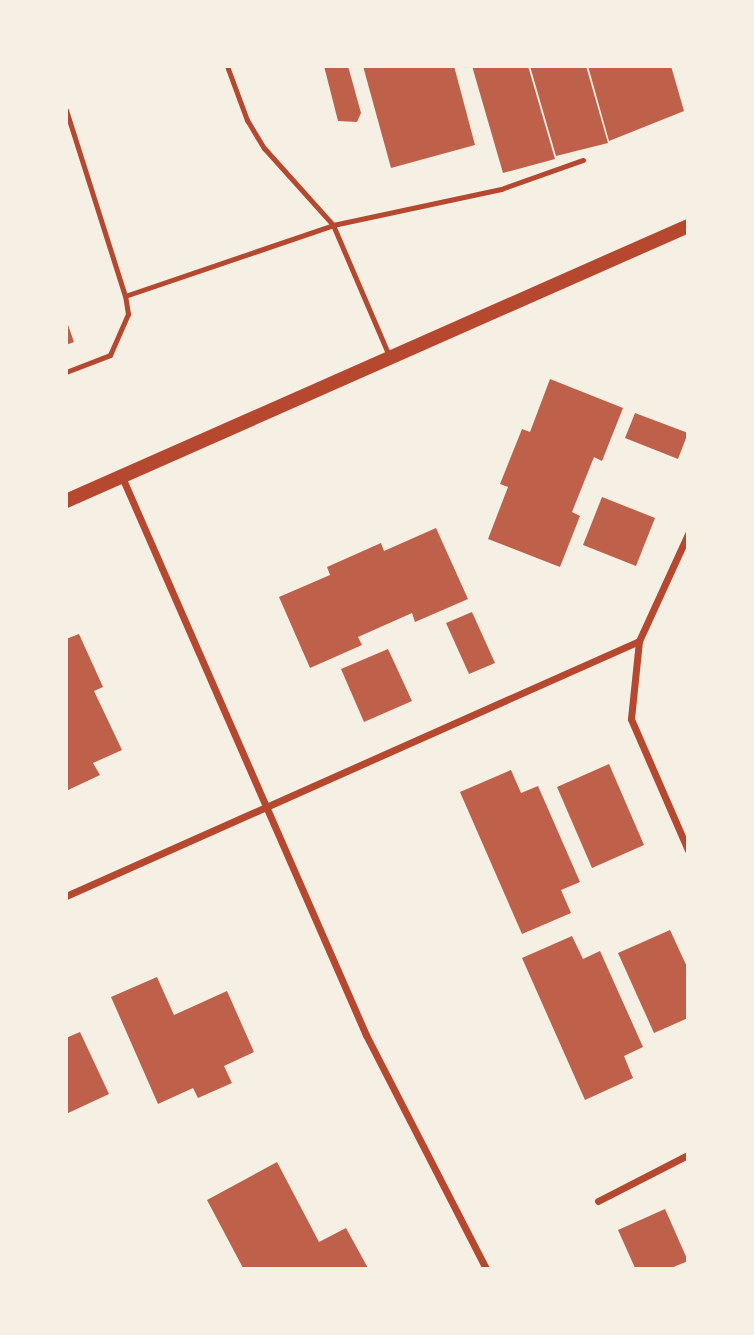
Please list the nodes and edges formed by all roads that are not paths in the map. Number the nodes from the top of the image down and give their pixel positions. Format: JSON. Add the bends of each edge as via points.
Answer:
{"nodes":[{"id":1,"x":227,"y":66,"type":"edge"},
{"id":2,"x":66,"y":110,"type":"edge"},
{"id":3,"x":583,"y":160,"type":"dead end"},
{"id":4,"x":333,"y":225,"type":"junction"},
{"id":5,"x":688,"y":226,"type":"edge"},
{"id":6,"x":125,"y":296,"type":"junction"},
{"id":7,"x":390,"y":358,"type":"junction"},
{"id":8,"x":66,"y":372,"type":"edge"},
{"id":9,"x":122,"y":476,"type":"junction"},
{"id":10,"x":66,"y":501,"type":"edge"},
{"id":11,"x":688,"y":534,"type":"edge"},
{"id":12,"x":639,"y":641,"type":"junction"},
{"id":13,"x":266,"y":807,"type":"junction"},
{"id":14,"x":688,"y":850,"type":"edge"},
{"id":15,"x":66,"y":896,"type":"edge"},
{"id":16,"x":688,"y":1155,"type":"edge"},
{"id":17,"x":598,"y":1201,"type":"dead end"},
{"id":18,"x":486,"y":1269,"type":"edge"}],
"edges":[{"from":1,"to":4,"type":"lane","via":[[247,120],[264,148]]},
{"from":2,"to":6,"type":"lane"},
{"from":3,"to":4,"type":"lane","via":[[501,189]]},
{"from":4,"to":6,"type":"lane"},
{"from":4,"to":7,"type":"lane"},
{"from":5,"to":7,"type":"main road"},
{"from":6,"to":8,"type":"lane","via":[[128,314],[110,355]]},
{"from":7,"to":9,"type":"main road"},
{"from":9,"to":10,"type":"main road"},
{"from":9,"to":13,"type":"street"},
{"from":11,"to":12,"type":"street"},
{"from":12,"to":13,"type":"street"},
{"from":12,"to":14,"type":"street","via":[[631,719]]},
{"from":13,"to":15,"type":"street"},
{"from":13,"to":18,"type":"street","via":[[366,1035]]},
{"from":16,"to":17,"type":"street"}]}
